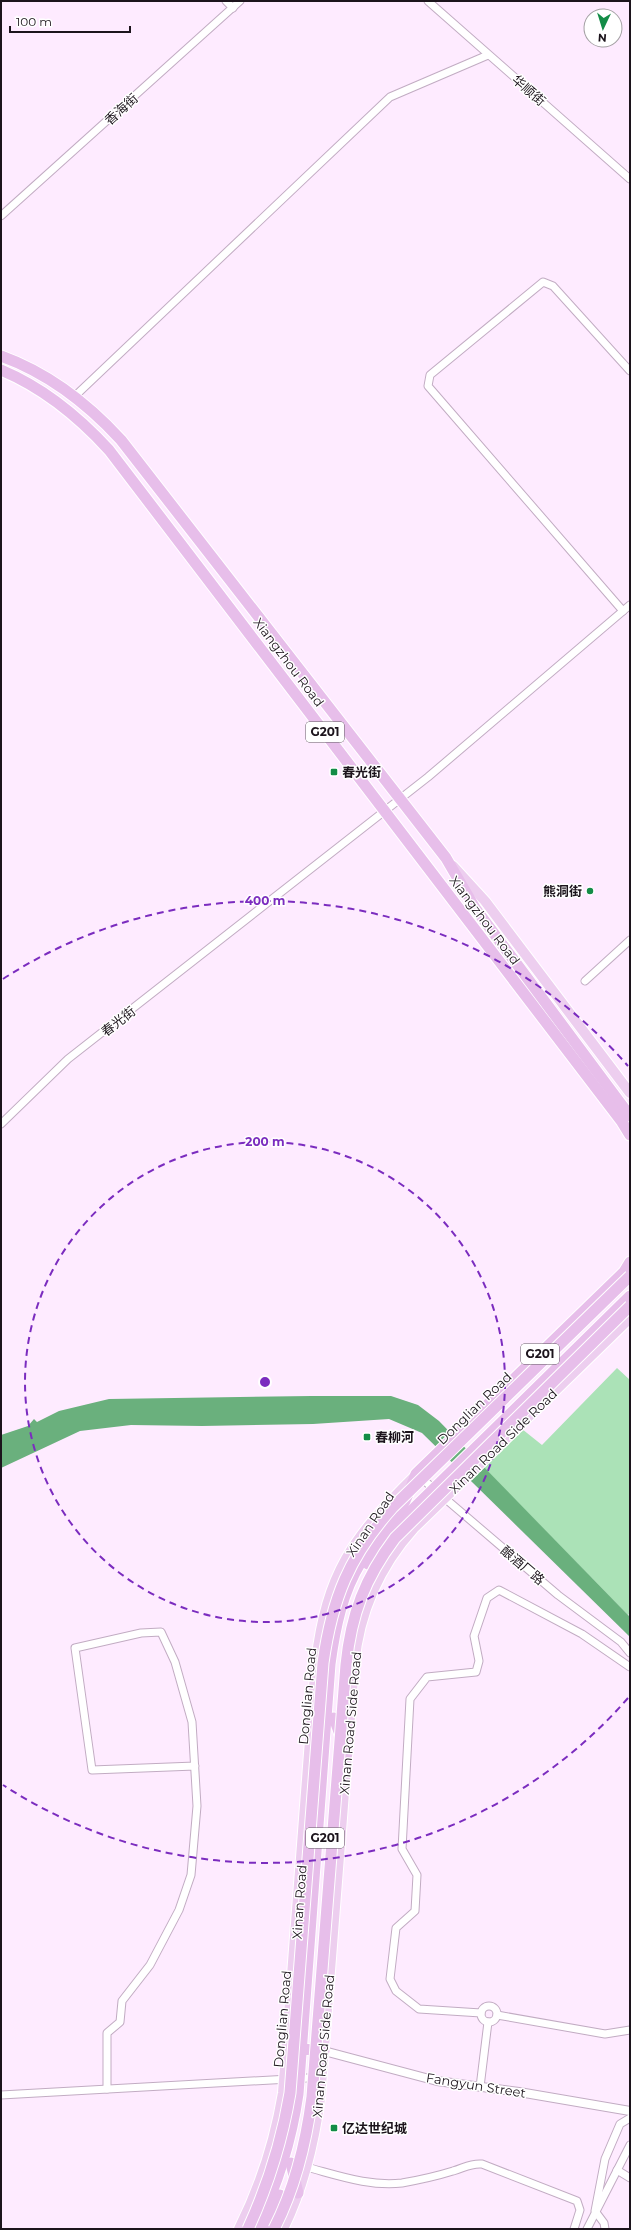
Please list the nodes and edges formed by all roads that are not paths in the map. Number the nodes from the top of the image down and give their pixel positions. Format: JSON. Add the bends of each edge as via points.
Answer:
{"nodes":[{"id":1,"x":226,"y":1,"type":"edge"},
{"id":2,"x":240,"y":1,"type":"edge"},
{"id":3,"x":428,"y":1,"type":"edge"},
{"id":4,"x":233,"y":8,"type":"junction"},
{"id":5,"x":488,"y":55,"type":"junction"},
{"id":6,"x":630,"y":179,"type":"edge"},
{"id":7,"x":1,"y":216,"type":"edge"},
{"id":8,"x":1,"y":356,"type":"edge"},
{"id":9,"x":1,"y":370,"type":"edge"},
{"id":10,"x":630,"y":371,"type":"edge"},
{"id":11,"x":74,"y":397,"type":"junction"},
{"id":12,"x":630,"y":605,"type":"edge"},
{"id":13,"x":623,"y":611,"type":"junction"},
{"id":14,"x":400,"y":799,"type":"junction"},
{"id":15,"x":385,"y":811,"type":"junction"},
{"id":16,"x":446,"y":858,"type":"junction"},
{"id":17,"x":630,"y":940,"type":"edge"},
{"id":18,"x":585,"y":981,"type":"dead end"},
{"id":19,"x":630,"y":1093,"type":"edge"},
{"id":20,"x":626,"y":1119,"type":"edge"},
{"id":21,"x":1,"y":1124,"type":"edge"},
{"id":22,"x":630,"y":1134,"type":"edge"},
{"id":23,"x":629,"y":1271,"type":"edge"},
{"id":24,"x":630,"y":1296,"type":"edge"},
{"id":25,"x":630,"y":1306,"type":"edge"},
{"id":26,"x":630,"y":1318,"type":"edge"},
{"id":27,"x":416,"y":1474,"type":"junction"},
{"id":28,"x":434,"y":1489,"type":"junction"},
{"id":29,"x":445,"y":1498,"type":"junction"},
{"id":30,"x":630,"y":1653,"type":"edge"},
{"id":31,"x":630,"y":1667,"type":"edge"},
{"id":32,"x":334,"y":1718,"type":"junction"},
{"id":33,"x":347,"y":1754,"type":"junction"},
{"id":34,"x":195,"y":1766,"type":"junction"},
{"id":35,"x":480,"y":2013,"type":"junction"},
{"id":36,"x":497,"y":2015,"type":"junction"},
{"id":37,"x":488,"y":2022,"type":"junction"},
{"id":38,"x":630,"y":2030,"type":"edge"},
{"id":39,"x":306,"y":2049,"type":"junction"},
{"id":40,"x":324,"y":2051,"type":"junction"},
{"id":41,"x":303,"y":2078,"type":"junction"},
{"id":42,"x":284,"y":2079,"type":"junction"},
{"id":43,"x":480,"y":2087,"type":"junction"},
{"id":44,"x":107,"y":2089,"type":"junction"},
{"id":45,"x":1,"y":2095,"type":"edge"},
{"id":46,"x":630,"y":2111,"type":"edge"},
{"id":47,"x":630,"y":2118,"type":"edge"},
{"id":48,"x":630,"y":2145,"type":"edge"},
{"id":49,"x":291,"y":2163,"type":"junction"},
{"id":50,"x":306,"y":2167,"type":"junction"},
{"id":51,"x":617,"y":2170,"type":"junction"},
{"id":52,"x":630,"y":2178,"type":"edge"},
{"id":53,"x":298,"y":2193,"type":"junction"},
{"id":54,"x":596,"y":2211,"type":"junction"},
{"id":55,"x":239,"y":2229,"type":"edge"},
{"id":56,"x":248,"y":2229,"type":"edge"},
{"id":57,"x":256,"y":2229,"type":"edge"},
{"id":58,"x":265,"y":2229,"type":"edge"},
{"id":59,"x":274,"y":2229,"type":"edge"},
{"id":60,"x":283,"y":2229,"type":"edge"},
{"id":61,"x":574,"y":2229,"type":"edge"},
{"id":62,"x":588,"y":2229,"type":"edge"},
{"id":63,"x":605,"y":2229,"type":"edge"}],
"edges":[{"from":1,"to":4,"type":"street"},
{"from":2,"to":4,"type":"street","name":"香海街"},
{"from":3,"to":5,"type":"street","name":"华顺街"},
{"from":4,"to":7,"type":"street","name":"香海街"},
{"from":5,"to":6,"type":"street","name":"华顺街"},
{"from":5,"to":11,"type":"street","via":[[390,96]]},
{"from":8,"to":11,"type":"highway","name":"Xiangzhou Road","number":"G201","via":[[36,372]]},
{"from":9,"to":15,"type":"highway","name":"Xiangzhou Road","number":"G201","via":[[53,399],[88,427],[109,450]]},
{"from":10,"to":13,"type":"street","via":[[553,286],[543,282],[430,375],[428,386]]},
{"from":11,"to":14,"type":"highway","name":"Xiangzhou Road","number":"G201","via":[[98,415],[139,461]]},
{"from":12,"to":13,"type":"street","name":"春光街"},
{"from":13,"to":14,"type":"street","name":"春光街"},
{"from":14,"to":15,"type":"street","name":"春光街"},
{"from":14,"to":16,"type":"highway","name":"Xiangzhou Road","number":"G201"},
{"from":15,"to":20,"type":"highway","name":"Xiangzhou Road","number":"G201"},
{"from":15,"to":21,"type":"street","name":"春光街","via":[[68,1059]]},
{"from":16,"to":19,"type":"main road","name":"Xiangzhou Road","via":[[485,901]]},
{"from":16,"to":20,"type":"highway","number":"G201","via":[[475,908],[564,1026]]},
{"from":17,"to":18,"type":"street"},
{"from":20,"to":22,"type":"highway","number":"G201"},
{"from":23,"to":27,"type":"highway","name":"Xinan Road","number":"G201"},
{"from":23,"to":56,"type":"highway","name":"Donglian Road","bridge":true,"via":[[393,1507],[365,1540],[344,1577],[330,1619],[323,1663],[290,2094],[276,2158]]},
{"from":24,"to":28,"type":"highway","name":"Xinan Road","number":"G201"},
{"from":25,"to":59,"type":"highway","bridge":true,"via":[[395,1538],[374,1569],[357,1605],[348,1641],[311,2104],[298,2166]]},
{"from":26,"to":29,"type":"main road","name":"Xinan Road Side Road"},
{"from":27,"to":28,"type":"street","name":"酿酒厂路"},
{"from":27,"to":39,"type":"highway","name":"Xinan Road","number":"G201","via":[[398,1512],[360,1563],[337,1620],[330,1664]]},
{"from":27,"to":42,"type":"main road","via":[[359,1536],[337,1574],[323,1617],[316,1662]]},
{"from":28,"to":29,"type":"street","name":"酿酒厂路"},
{"from":28,"to":32,"type":"highway","name":"Xinan Road","number":"G201","via":[[390,1533],[357,1584],[340,1640]]},
{"from":29,"to":30,"type":"street","name":"酿酒厂路","via":[[558,1595],[621,1642]]},
{"from":29,"to":33,"type":"main road","name":"Xinan Road Side Road","via":[[401,1543],[381,1573],[367,1602],[356,1642]]},
{"from":31,"to":35,"type":"street","via":[[582,1634],[499,1590],[487,1598],[474,1636],[479,1661],[476,1672],[427,1677],[410,1700],[402,1849],[417,1875],[415,1911],[396,1928],[390,1979],[396,1991],[419,2009]]},
{"from":32,"to":33,"type":"highway"},
{"from":32,"to":39,"type":"highway","name":"Xinan Road","number":"G201"},
{"from":33,"to":40,"type":"main road","name":"Xinan Road Side Road"},
{"from":34,"to":34,"type":"street","via":[[192,1722],[175,1662],[161,1632],[142,1633],[75,1648],[92,1770]]},
{"from":34,"to":44,"type":"street","via":[[198,1806],[192,1876],[179,1910],[150,1965],[122,2001],[120,2022],[107,2033]]},
{"from":35,"to":36,"type":"street","via":[[491,2006]]},
{"from":35,"to":37,"type":"street","via":[[483,2020]]},
{"from":36,"to":37,"type":"street","via":[[495,2020]]},
{"from":36,"to":38,"type":"street","via":[[606,2034]]},
{"from":37,"to":43,"type":"street"},
{"from":39,"to":40,"type":"highway"},
{"from":39,"to":41,"type":"highway","name":"Xinan Road","number":"G201"},
{"from":40,"to":43,"type":"street","name":"Fangyun Street","via":[[437,2081]]},
{"from":40,"to":50,"type":"main road","name":"Xinan Road Side Road","via":[[318,2111]]},
{"from":41,"to":42,"type":"street"},
{"from":41,"to":49,"type":"highway","name":"Xinan Road","number":"G201","via":[[300,2130]]},
{"from":41,"to":57,"type":"highway","name":"Xinan Road","number":"G201","via":[[284,2161]]},
{"from":42,"to":44,"type":"street"},
{"from":42,"to":55,"type":"main road","via":[[269,2156],[252,2203]]},
{"from":43,"to":46,"type":"street","name":"Fangyun Street"},
{"from":44,"to":45,"type":"street"},
{"from":47,"to":54,"type":"street","via":[[620,2124],[605,2159]]},
{"from":48,"to":51,"type":"street"},
{"from":49,"to":53,"type":"highway"},
{"from":49,"to":58,"type":"highway","name":"Xinan Road","number":"G201"},
{"from":50,"to":53,"type":"main road","name":"Xinan Road Side Road"},
{"from":50,"to":61,"type":"street","via":[[388,2184],[455,2171],[469,2164],[482,2164],[577,2201],[580,2210]]},
{"from":51,"to":52,"type":"street"},
{"from":51,"to":54,"type":"street"},
{"from":53,"to":60,"type":"main road","name":"Xinan Road Side Road"},
{"from":54,"to":62,"type":"street"},
{"from":54,"to":63,"type":"street"}]}
